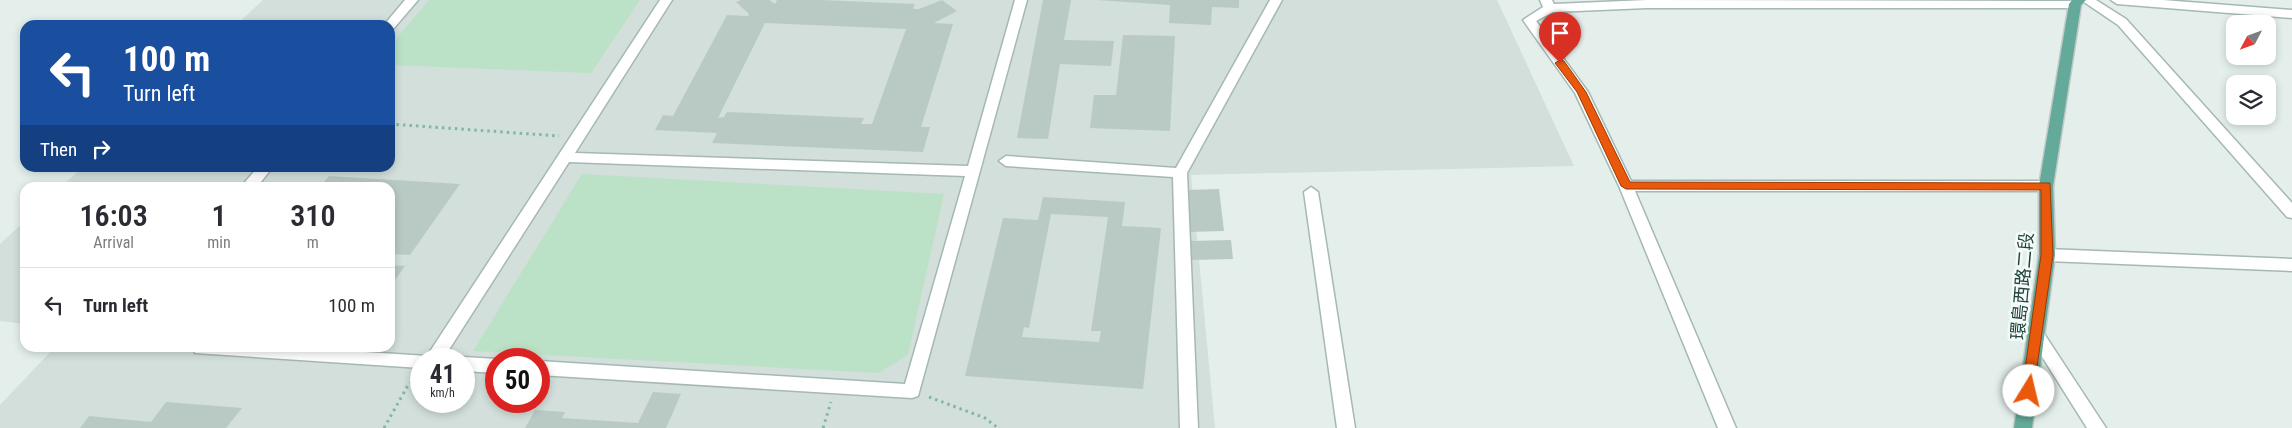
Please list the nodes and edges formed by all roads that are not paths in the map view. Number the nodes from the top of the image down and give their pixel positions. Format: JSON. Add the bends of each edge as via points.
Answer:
{"nodes":[{"id":1,"x":412,"y":0,"type":"edge"},
{"id":2,"x":666,"y":0,"type":"edge"},
{"id":3,"x":1021,"y":0,"type":"edge"},
{"id":4,"x":1276,"y":0,"type":"edge"},
{"id":5,"x":2117,"y":0,"type":"edge"},
{"id":6,"x":2081,"y":1,"type":"edge"},
{"id":7,"x":1548,"y":4,"type":"edge"},
{"id":8,"x":2292,"y":14,"type":"edge"},
{"id":9,"x":394,"y":20,"type":"edge"},
{"id":10,"x":565,"y":157,"type":"junction"},
{"id":11,"x":1006,"y":161,"type":"dead end"},
{"id":12,"x":973,"y":171,"type":"junction"},
{"id":13,"x":261,"y":172,"type":"edge"},
{"id":14,"x":1180,"y":173,"type":"junction"},
{"id":15,"x":252,"y":182,"type":"edge"},
{"id":16,"x":1626,"y":186,"type":"junction"},
{"id":17,"x":2046,"y":186,"type":"junction"},
{"id":18,"x":1312,"y":192,"type":"dead end"},
{"id":19,"x":2292,"y":213,"type":"edge"},
{"id":20,"x":2047,"y":255,"type":"junction"},
{"id":21,"x":2292,"y":265,"type":"edge"},
{"id":22,"x":2037,"y":336,"type":"junction"},
{"id":23,"x":441,"y":348,"type":"edge"},
{"id":24,"x":269,"y":352,"type":"edge"},
{"id":25,"x":410,"y":360,"type":"edge"},
{"id":26,"x":550,"y":369,"type":"edge"},
{"id":27,"x":1189,"y":428,"type":"edge"},
{"id":28,"x":1346,"y":428,"type":"edge"},
{"id":29,"x":1727,"y":428,"type":"edge"},
{"id":30,"x":2023,"y":428,"type":"edge"},
{"id":31,"x":2098,"y":428,"type":"edge"}],
"edges":[{"from":1,"to":9,"type":"street"},
{"from":2,"to":10,"type":"street"},
{"from":3,"to":12,"type":"street"},
{"from":4,"to":14,"type":"street"},
{"from":5,"to":8,"type":"street"},
{"from":6,"to":7,"type":"street"},
{"from":6,"to":17,"type":"main road","name":"環島西路二段"},
{"from":6,"to":19,"type":"street","via":[[2122,22]]},
{"from":7,"to":16,"type":"street","via":[[1529,20],[1581,92]]},
{"from":10,"to":12,"type":"street"},
{"from":10,"to":23,"type":"street"},
{"from":11,"to":14,"type":"street"},
{"from":12,"to":26,"type":"street","via":[[912,391]]},
{"from":13,"to":15,"type":"street"},
{"from":14,"to":27,"type":"street"},
{"from":16,"to":17,"type":"street"},
{"from":16,"to":29,"type":"street"},
{"from":17,"to":20,"type":"main road","name":"環島西路二段"},
{"from":18,"to":28,"type":"street"},
{"from":20,"to":21,"type":"street"},
{"from":20,"to":22,"type":"main road","name":"環島西路二段"},
{"from":22,"to":30,"type":"main road","name":"環島西路二段"},
{"from":22,"to":31,"type":"street"},
{"from":24,"to":25,"type":"street"}]}
